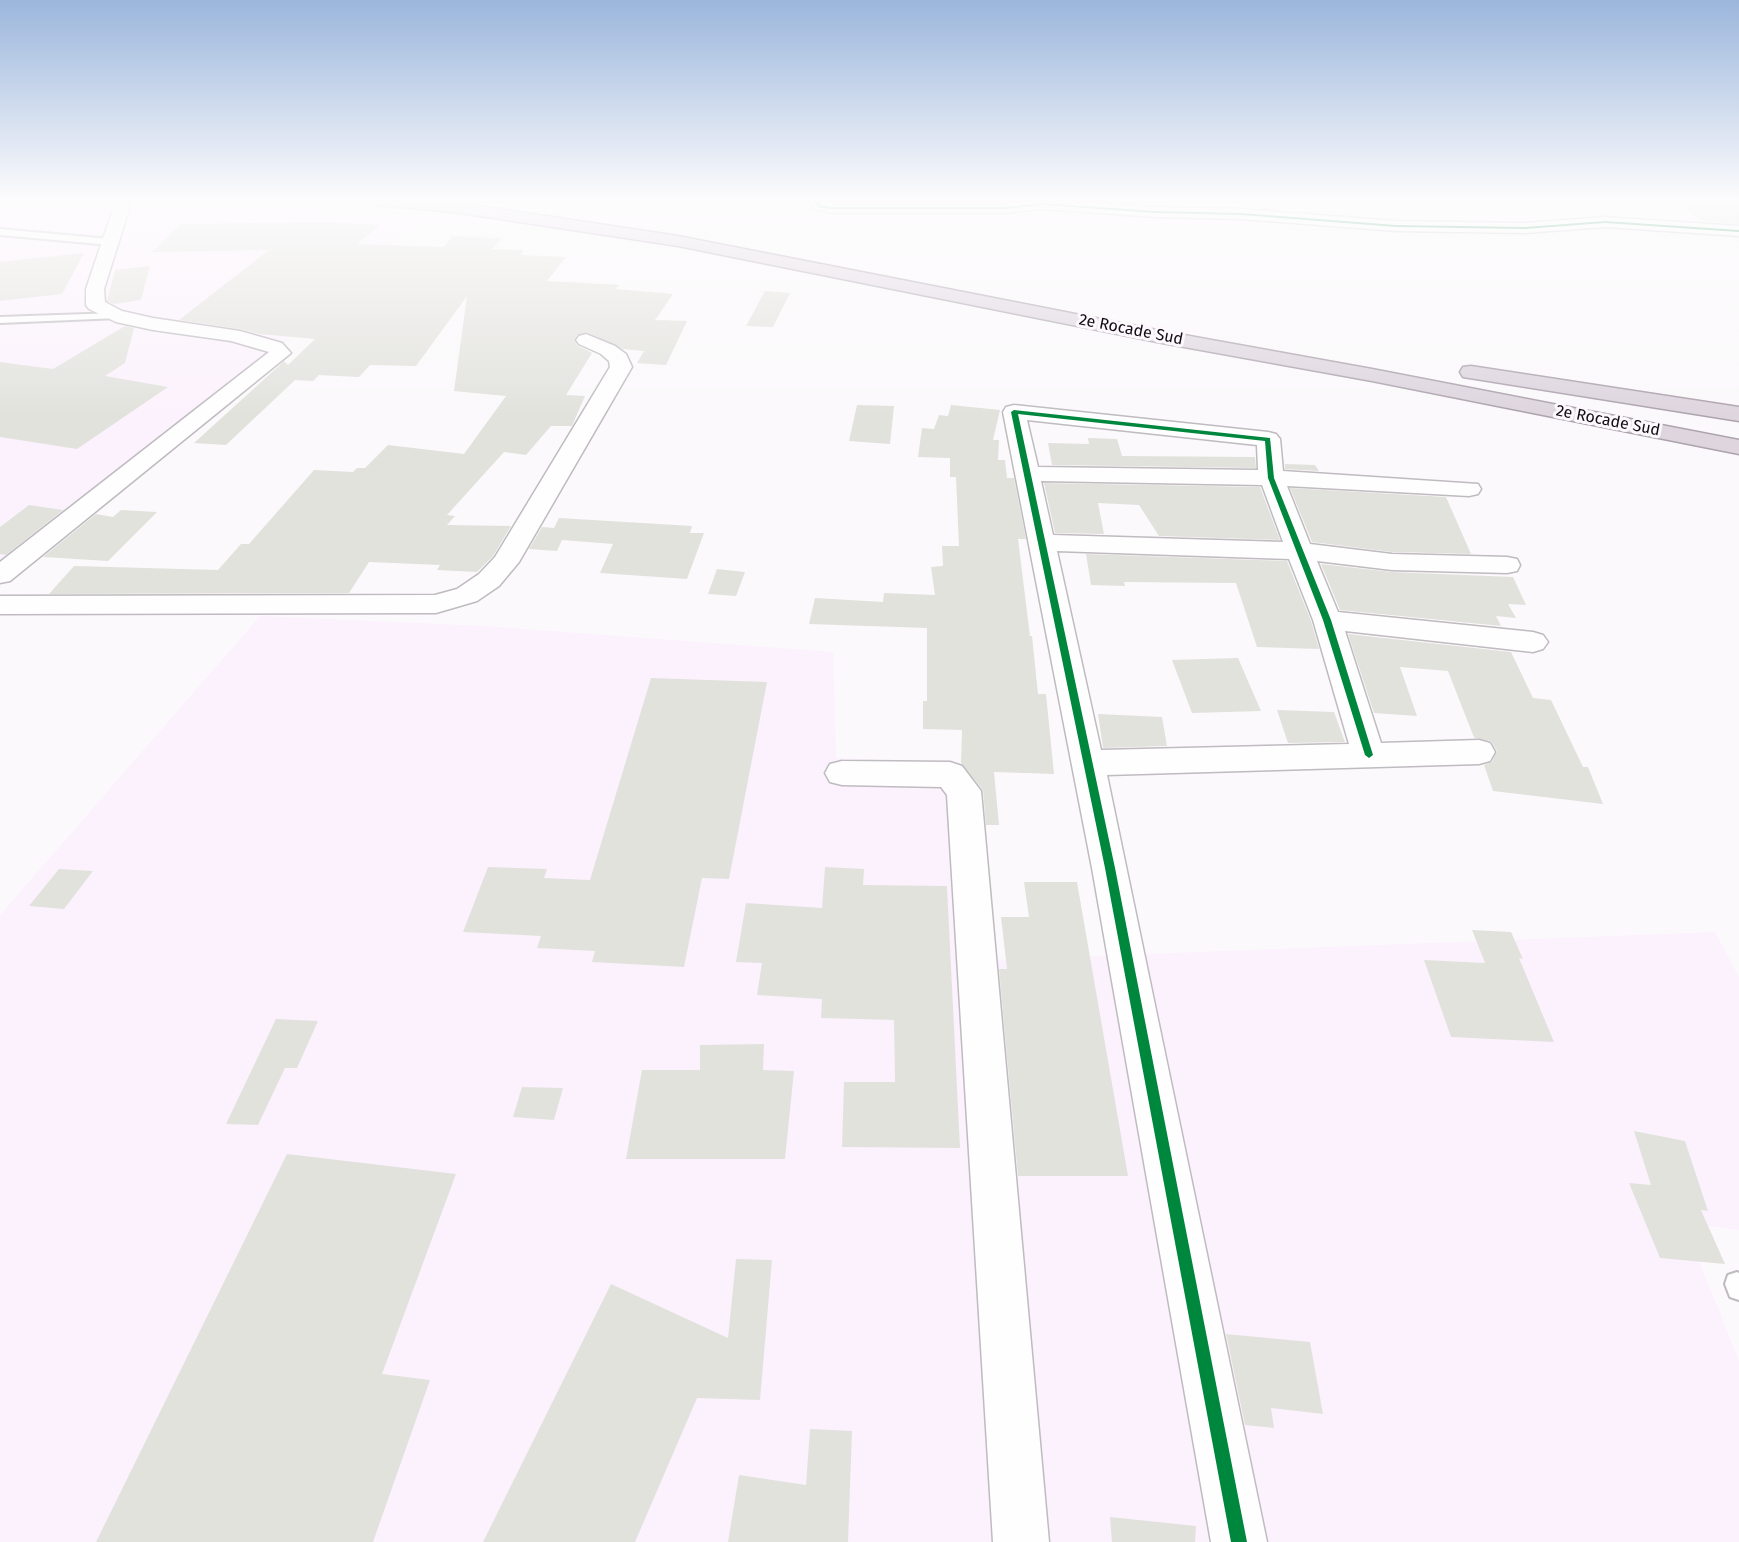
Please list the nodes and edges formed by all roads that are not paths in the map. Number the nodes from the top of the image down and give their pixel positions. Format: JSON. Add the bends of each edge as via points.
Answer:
{"nodes":[{"id":1,"x":100,"y":272,"type":"edge"},
{"id":2,"x":837,"y":272,"type":"edge"},
{"id":3,"x":116,"y":316,"type":"junction"},
{"id":4,"x":0,"y":320,"type":"edge"},
{"id":5,"x":586,"y":340,"type":"dead end"},
{"id":6,"x":1303,"y":343,"type":"dead end"},
{"id":7,"x":1381,"y":358,"type":"junction"},
{"id":8,"x":1739,"y":414,"type":"edge"},
{"id":9,"x":1739,"y":426,"type":"edge"},
{"id":10,"x":1739,"y":447,"type":"edge"},
{"id":11,"x":1027,"y":474,"type":"junction"},
{"id":12,"x":1271,"y":478,"type":"junction"},
{"id":13,"x":1469,"y":489,"type":"dead end"},
{"id":14,"x":1042,"y":543,"type":"junction"},
{"id":15,"x":1300,"y":551,"type":"junction"},
{"id":16,"x":1507,"y":565,"type":"dead end"},
{"id":17,"x":0,"y":575,"type":"edge"},
{"id":18,"x":0,"y":605,"type":"edge"},
{"id":19,"x":1327,"y":620,"type":"junction"},
{"id":20,"x":1533,"y":642,"type":"dead end"},
{"id":21,"x":1479,"y":752,"type":"dead end"},
{"id":22,"x":1370,"y":755,"type":"junction"},
{"id":23,"x":1088,"y":763,"type":"junction"},
{"id":24,"x":842,"y":773,"type":"dead end"},
{"id":25,"x":1021,"y":1542,"type":"edge"},
{"id":26,"x":1239,"y":1542,"type":"edge"}],
"edges":[{"from":1,"to":3,"type":"street","via":[[95,289],[96,305]]},
{"from":2,"to":10,"type":"highway","name":"2e Rocade Sud"},
{"from":3,"to":4,"type":"lane"},
{"from":3,"to":17,"type":"street","via":[[233,335],[275,347],[281,353]]},
{"from":5,"to":18,"type":"street","via":[[619,358],[621,367],[506,562],[467,595],[436,604]]},
{"from":6,"to":7,"type":"highway","name":"2e Rocade Sud"},
{"from":7,"to":8,"type":"highway"},
{"from":7,"to":9,"type":"highway","name":"2e Rocade Sud"},
{"from":11,"to":12,"type":"street"},
{"from":11,"to":12,"type":"street","via":[[1014,412],[1268,439]]},
{"from":11,"to":14,"type":"street"},
{"from":12,"to":13,"type":"street"},
{"from":12,"to":15,"type":"street"},
{"from":14,"to":15,"type":"street"},
{"from":14,"to":23,"type":"street"},
{"from":15,"to":16,"type":"street","via":[[1392,562]]},
{"from":15,"to":19,"type":"street"},
{"from":19,"to":20,"type":"street"},
{"from":19,"to":22,"type":"street"},
{"from":21,"to":22,"type":"street"},
{"from":22,"to":23,"type":"street"},
{"from":23,"to":26,"type":"street"},
{"from":24,"to":25,"type":"street","via":[[950,775],[964,791]]}]}
